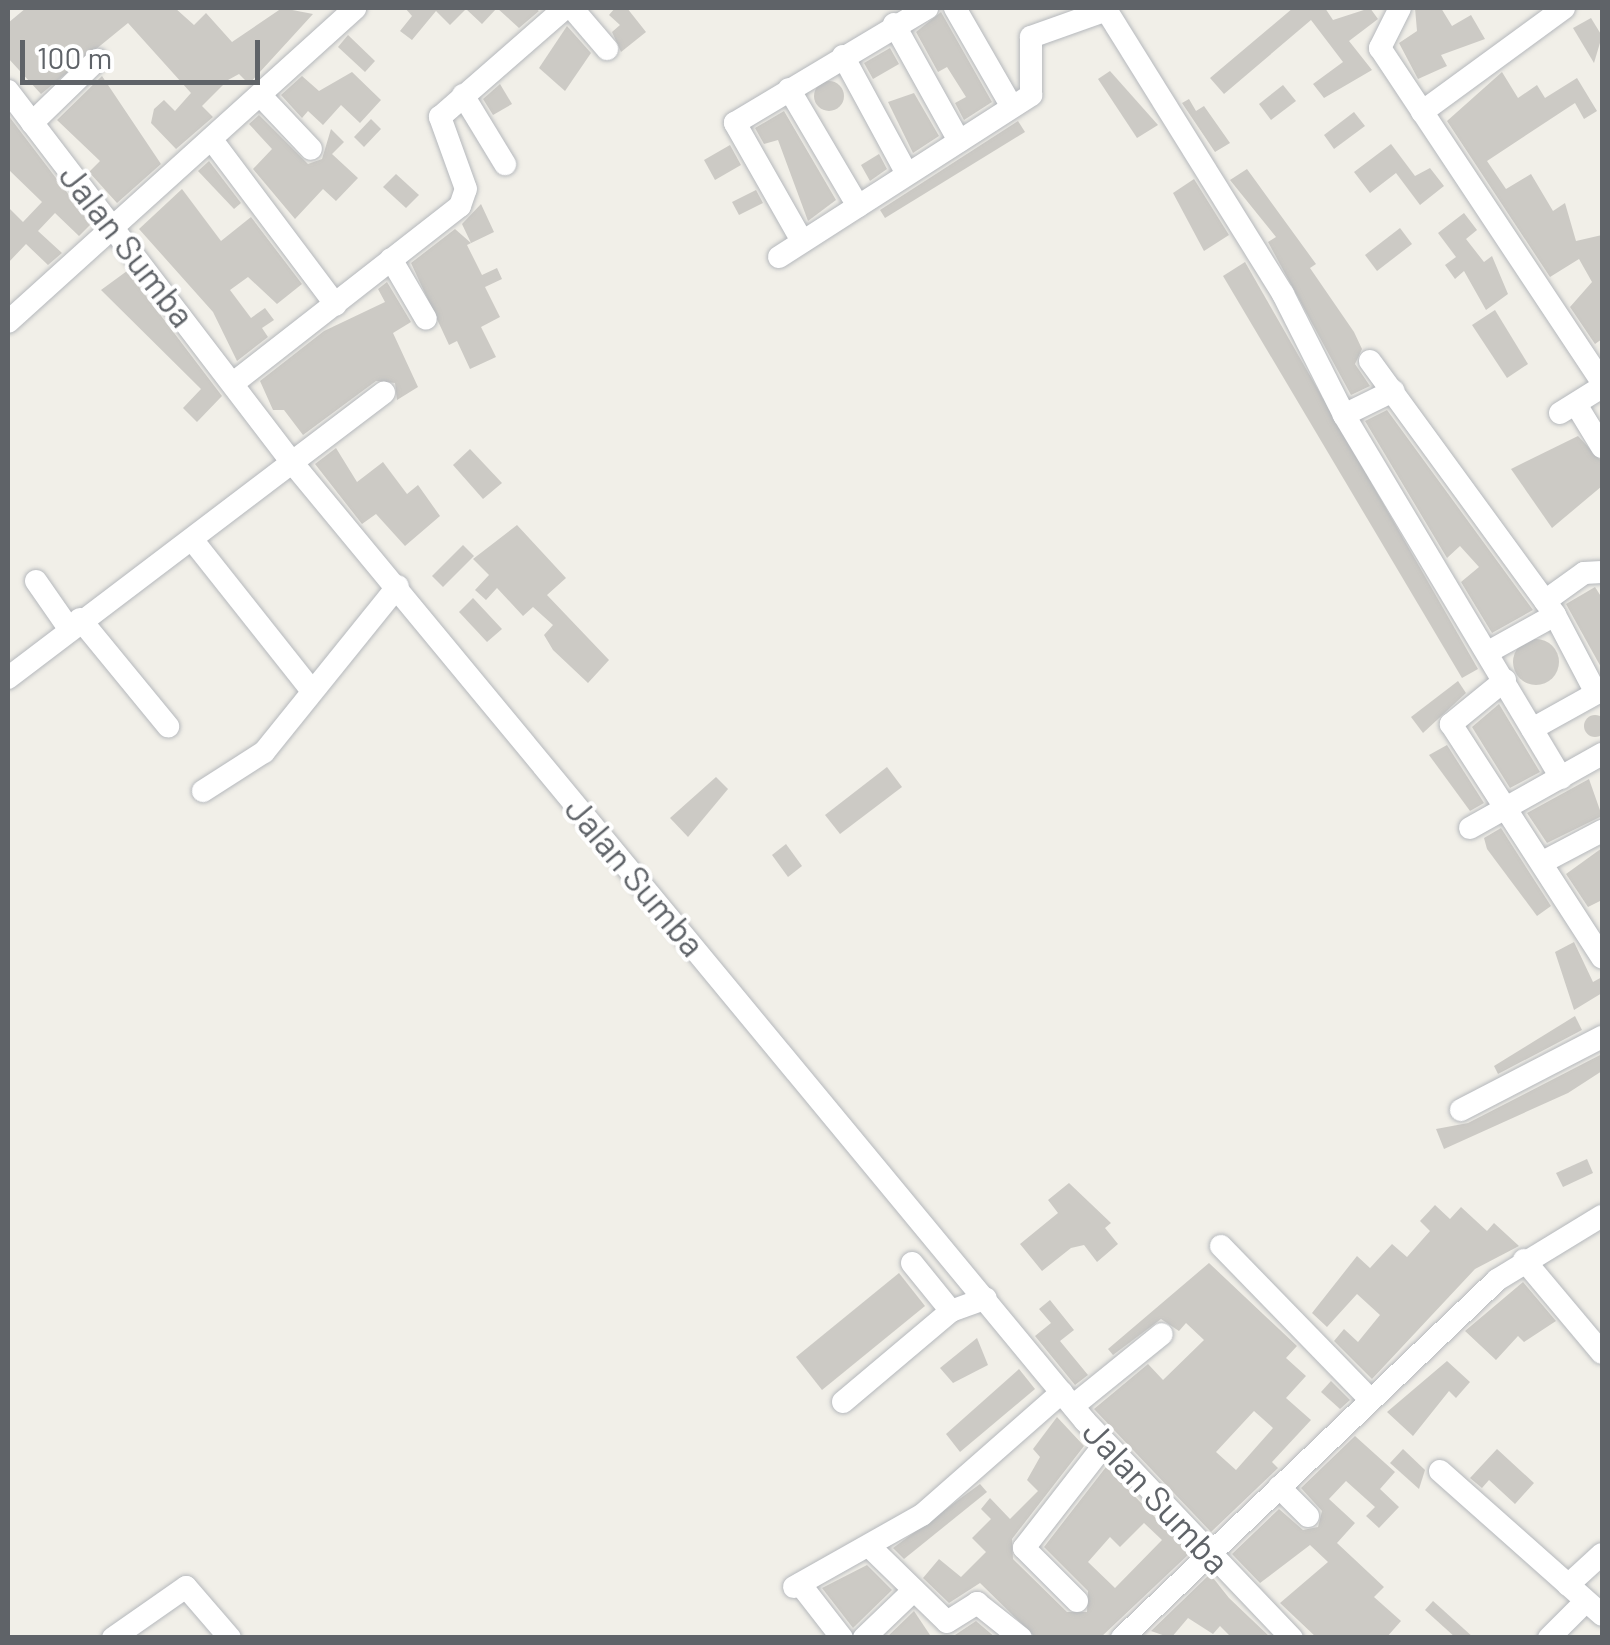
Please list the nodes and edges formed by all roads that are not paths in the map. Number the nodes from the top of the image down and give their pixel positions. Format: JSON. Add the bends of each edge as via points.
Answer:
{"nodes":[{"id":1,"x":354,"y":8,"type":"edge"},
{"id":2,"x":569,"y":8,"type":"edge"},
{"id":3,"x":926,"y":8,"type":"edge"},
{"id":4,"x":955,"y":8,"type":"edge"},
{"id":5,"x":1400,"y":8,"type":"edge"},
{"id":6,"x":1564,"y":8,"type":"edge"},
{"id":7,"x":1106,"y":9,"type":"edge"},
{"id":8,"x":894,"y":24,"type":"junction"},
{"id":9,"x":607,"y":49,"type":"dead end"},
{"id":10,"x":843,"y":56,"type":"junction"},
{"id":11,"x":97,"y":60,"type":"dead end"},
{"id":12,"x":789,"y":90,"type":"junction"},
{"id":13,"x":8,"y":92,"type":"edge"},
{"id":14,"x":464,"y":95,"type":"junction"},
{"id":15,"x":260,"y":96,"type":"junction"},
{"id":16,"x":1012,"y":106,"type":"junction"},
{"id":17,"x":1422,"y":112,"type":"junction"},
{"id":18,"x":32,"y":123,"type":"junction"},
{"id":19,"x":212,"y":140,"type":"junction"},
{"id":20,"x":959,"y":140,"type":"junction"},
{"id":21,"x":310,"y":149,"type":"dead end"},
{"id":22,"x":505,"y":164,"type":"dead end"},
{"id":23,"x":907,"y":174,"type":"junction"},
{"id":24,"x":858,"y":206,"type":"junction"},
{"id":25,"x":115,"y":230,"type":"junction"},
{"id":26,"x":802,"y":242,"type":"junction"},
{"id":27,"x":779,"y":256,"type":"dead end"},
{"id":28,"x":392,"y":260,"type":"junction"},
{"id":29,"x":336,"y":306,"type":"junction"},
{"id":30,"x":12,"y":309,"type":"edge"},
{"id":31,"x":426,"y":319,"type":"dead end"},
{"id":32,"x":1370,"y":360,"type":"dead end"},
{"id":33,"x":236,"y":381,"type":"junction"},
{"id":34,"x":1602,"y":384,"type":"edge"},
{"id":35,"x":1393,"y":391,"type":"junction"},
{"id":36,"x":384,"y":393,"type":"dead end"},
{"id":37,"x":1344,"y":415,"type":"junction"},
{"id":38,"x":1602,"y":447,"type":"edge"},
{"id":39,"x":295,"y":466,"type":"junction"},
{"id":40,"x":194,"y":542,"type":"junction"},
{"id":41,"x":1602,"y":572,"type":"edge"},
{"id":42,"x":36,"y":580,"type":"dead end"},
{"id":43,"x":398,"y":586,"type":"junction"},
{"id":44,"x":1550,"y":608,"type":"junction"},
{"id":45,"x":74,"y":623,"type":"junction"},
{"id":46,"x":1490,"y":651,"type":"junction"},
{"id":47,"x":10,"y":670,"type":"edge"},
{"id":48,"x":1506,"y":680,"type":"junction"},
{"id":49,"x":309,"y":687,"type":"junction"},
{"id":50,"x":1599,"y":692,"type":"edge"},
{"id":51,"x":168,"y":726,"type":"dead end"},
{"id":52,"x":1532,"y":728,"type":"junction"},
{"id":53,"x":1602,"y":754,"type":"edge"},
{"id":54,"x":1562,"y":778,"type":"junction"},
{"id":55,"x":202,"y":791,"type":"dead end"},
{"id":56,"x":1504,"y":810,"type":"junction"},
{"id":57,"x":1470,"y":828,"type":"dead end"},
{"id":58,"x":1602,"y":832,"type":"edge"},
{"id":59,"x":1543,"y":862,"type":"junction"},
{"id":60,"x":1595,"y":927,"type":"edge"},
{"id":61,"x":1602,"y":956,"type":"edge"},
{"id":62,"x":1602,"y":1037,"type":"edge"},
{"id":63,"x":1461,"y":1110,"type":"dead end"},
{"id":64,"x":1602,"y":1216,"type":"edge"},
{"id":65,"x":1220,"y":1246,"type":"dead end"},
{"id":66,"x":1524,"y":1260,"type":"junction"},
{"id":67,"x":912,"y":1263,"type":"dead end"},
{"id":68,"x":986,"y":1298,"type":"junction"},
{"id":69,"x":951,"y":1310,"type":"junction"},
{"id":70,"x":1162,"y":1334,"type":"dead end"},
{"id":71,"x":1602,"y":1353,"type":"edge"},
{"id":72,"x":1370,"y":1398,"type":"junction"},
{"id":73,"x":1068,"y":1399,"type":"junction"},
{"id":74,"x":843,"y":1402,"type":"dead end"},
{"id":75,"x":1105,"y":1444,"type":"junction"},
{"id":76,"x":1440,"y":1471,"type":"dead end"},
{"id":77,"x":1279,"y":1487,"type":"junction"},
{"id":78,"x":1308,"y":1516,"type":"dead end"},
{"id":79,"x":870,"y":1547,"type":"junction"},
{"id":80,"x":1210,"y":1554,"type":"junction"},
{"id":81,"x":1602,"y":1554,"type":"edge"},
{"id":82,"x":914,"y":1590,"type":"junction"},
{"id":83,"x":1585,"y":1600,"type":"edge"},
{"id":84,"x":1077,"y":1602,"type":"dead end"},
{"id":85,"x":113,"y":1638,"type":"edge"},
{"id":86,"x":230,"y":1638,"type":"edge"},
{"id":87,"x":842,"y":1638,"type":"edge"},
{"id":88,"x":864,"y":1638,"type":"edge"},
{"id":89,"x":1022,"y":1638,"type":"edge"},
{"id":90,"x":1122,"y":1638,"type":"edge"},
{"id":91,"x":1292,"y":1638,"type":"edge"},
{"id":92,"x":1549,"y":1638,"type":"edge"}],
"edges":[{"from":1,"to":15,"type":"street"},
{"from":2,"to":9,"type":"street"},
{"from":2,"to":14,"type":"street"},
{"from":3,"to":8,"type":"street"},
{"from":4,"to":16,"type":"street"},
{"from":5,"to":17,"type":"street","via":[[1378,43]]},
{"from":6,"to":17,"type":"street"},
{"from":7,"to":16,"type":"street","via":[[1031,37],[1036,88]]},
{"from":7,"to":37,"type":"street","via":[[1283,294]]},
{"from":8,"to":10,"type":"street"},
{"from":8,"to":20,"type":"street"},
{"from":10,"to":12,"type":"street"},
{"from":10,"to":23,"type":"street"},
{"from":11,"to":18,"type":"street"},
{"from":12,"to":24,"type":"street"},
{"from":12,"to":26,"type":"street","via":[[734,128]]},
{"from":13,"to":18,"type":"street","name":"Jalan Sumba"},
{"from":14,"to":22,"type":"street"},
{"from":14,"to":28,"type":"street","via":[[439,129],[464,197]]},
{"from":15,"to":19,"type":"street"},
{"from":15,"to":21,"type":"street"},
{"from":16,"to":20,"type":"street"},
{"from":17,"to":34,"type":"street"},
{"from":18,"to":25,"type":"street","name":"Jalan Sumba"},
{"from":19,"to":25,"type":"street"},
{"from":19,"to":29,"type":"street"},
{"from":20,"to":23,"type":"street"},
{"from":23,"to":24,"type":"street"},
{"from":24,"to":26,"type":"street"},
{"from":25,"to":30,"type":"street"},
{"from":25,"to":33,"type":"street","name":"Jalan Sumba"},
{"from":26,"to":27,"type":"street"},
{"from":28,"to":29,"type":"street"},
{"from":28,"to":31,"type":"street"},
{"from":29,"to":33,"type":"street"},
{"from":32,"to":35,"type":"street"},
{"from":33,"to":39,"type":"street","name":"Jalan Sumba"},
{"from":34,"to":38,"type":"street","via":[[1569,410]]},
{"from":35,"to":37,"type":"street"},
{"from":35,"to":44,"type":"street"},
{"from":36,"to":39,"type":"street"},
{"from":37,"to":46,"type":"street"},
{"from":39,"to":40,"type":"street"},
{"from":39,"to":43,"type":"street","name":"Jalan Sumba"},
{"from":40,"to":45,"type":"street"},
{"from":40,"to":49,"type":"street"},
{"from":41,"to":44,"type":"street","via":[[1584,573]]},
{"from":42,"to":45,"type":"street"},
{"from":43,"to":49,"type":"street"},
{"from":43,"to":68,"type":"street","name":"Jalan Sumba"},
{"from":44,"to":46,"type":"street"},
{"from":44,"to":50,"type":"street"},
{"from":45,"to":47,"type":"street"},
{"from":45,"to":51,"type":"street"},
{"from":46,"to":48,"type":"street"},
{"from":48,"to":52,"type":"street"},
{"from":48,"to":56,"type":"street","via":[[1450,720]]},
{"from":49,"to":55,"type":"street","via":[[264,752]]},
{"from":50,"to":52,"type":"street"},
{"from":52,"to":54,"type":"street"},
{"from":53,"to":54,"type":"street"},
{"from":54,"to":56,"type":"street"},
{"from":56,"to":57,"type":"street"},
{"from":56,"to":59,"type":"street"},
{"from":58,"to":59,"type":"street"},
{"from":59,"to":60,"type":"street"},
{"from":60,"to":61,"type":"street"},
{"from":62,"to":63,"type":"street"},
{"from":64,"to":66,"type":"street"},
{"from":65,"to":72,"type":"street"},
{"from":66,"to":71,"type":"street"},
{"from":66,"to":72,"type":"street"},
{"from":67,"to":69,"type":"street"},
{"from":68,"to":69,"type":"street"},
{"from":68,"to":73,"type":"street","name":"Jalan Sumba"},
{"from":69,"to":74,"type":"street"},
{"from":70,"to":73,"type":"street"},
{"from":72,"to":77,"type":"street"},
{"from":73,"to":75,"type":"street","name":"Jalan Sumba"},
{"from":73,"to":79,"type":"street","via":[[922,1515]]},
{"from":75,"to":80,"type":"street","name":"Jalan Sumba"},
{"from":75,"to":84,"type":"street","via":[[1024,1548]]},
{"from":76,"to":83,"type":"street"},
{"from":77,"to":78,"type":"street"},
{"from":77,"to":80,"type":"street"},
{"from":79,"to":82,"type":"street"},
{"from":79,"to":87,"type":"street","via":[[797,1585]]},
{"from":80,"to":90,"type":"street"},
{"from":80,"to":91,"type":"street","name":"Jalan Sumba"},
{"from":81,"to":83,"type":"street"},
{"from":82,"to":88,"type":"street"},
{"from":82,"to":89,"type":"street","via":[[954,1624],[985,1604]]},
{"from":83,"to":92,"type":"street"},
{"from":85,"to":86,"type":"street","via":[[186,1587]]}]}
